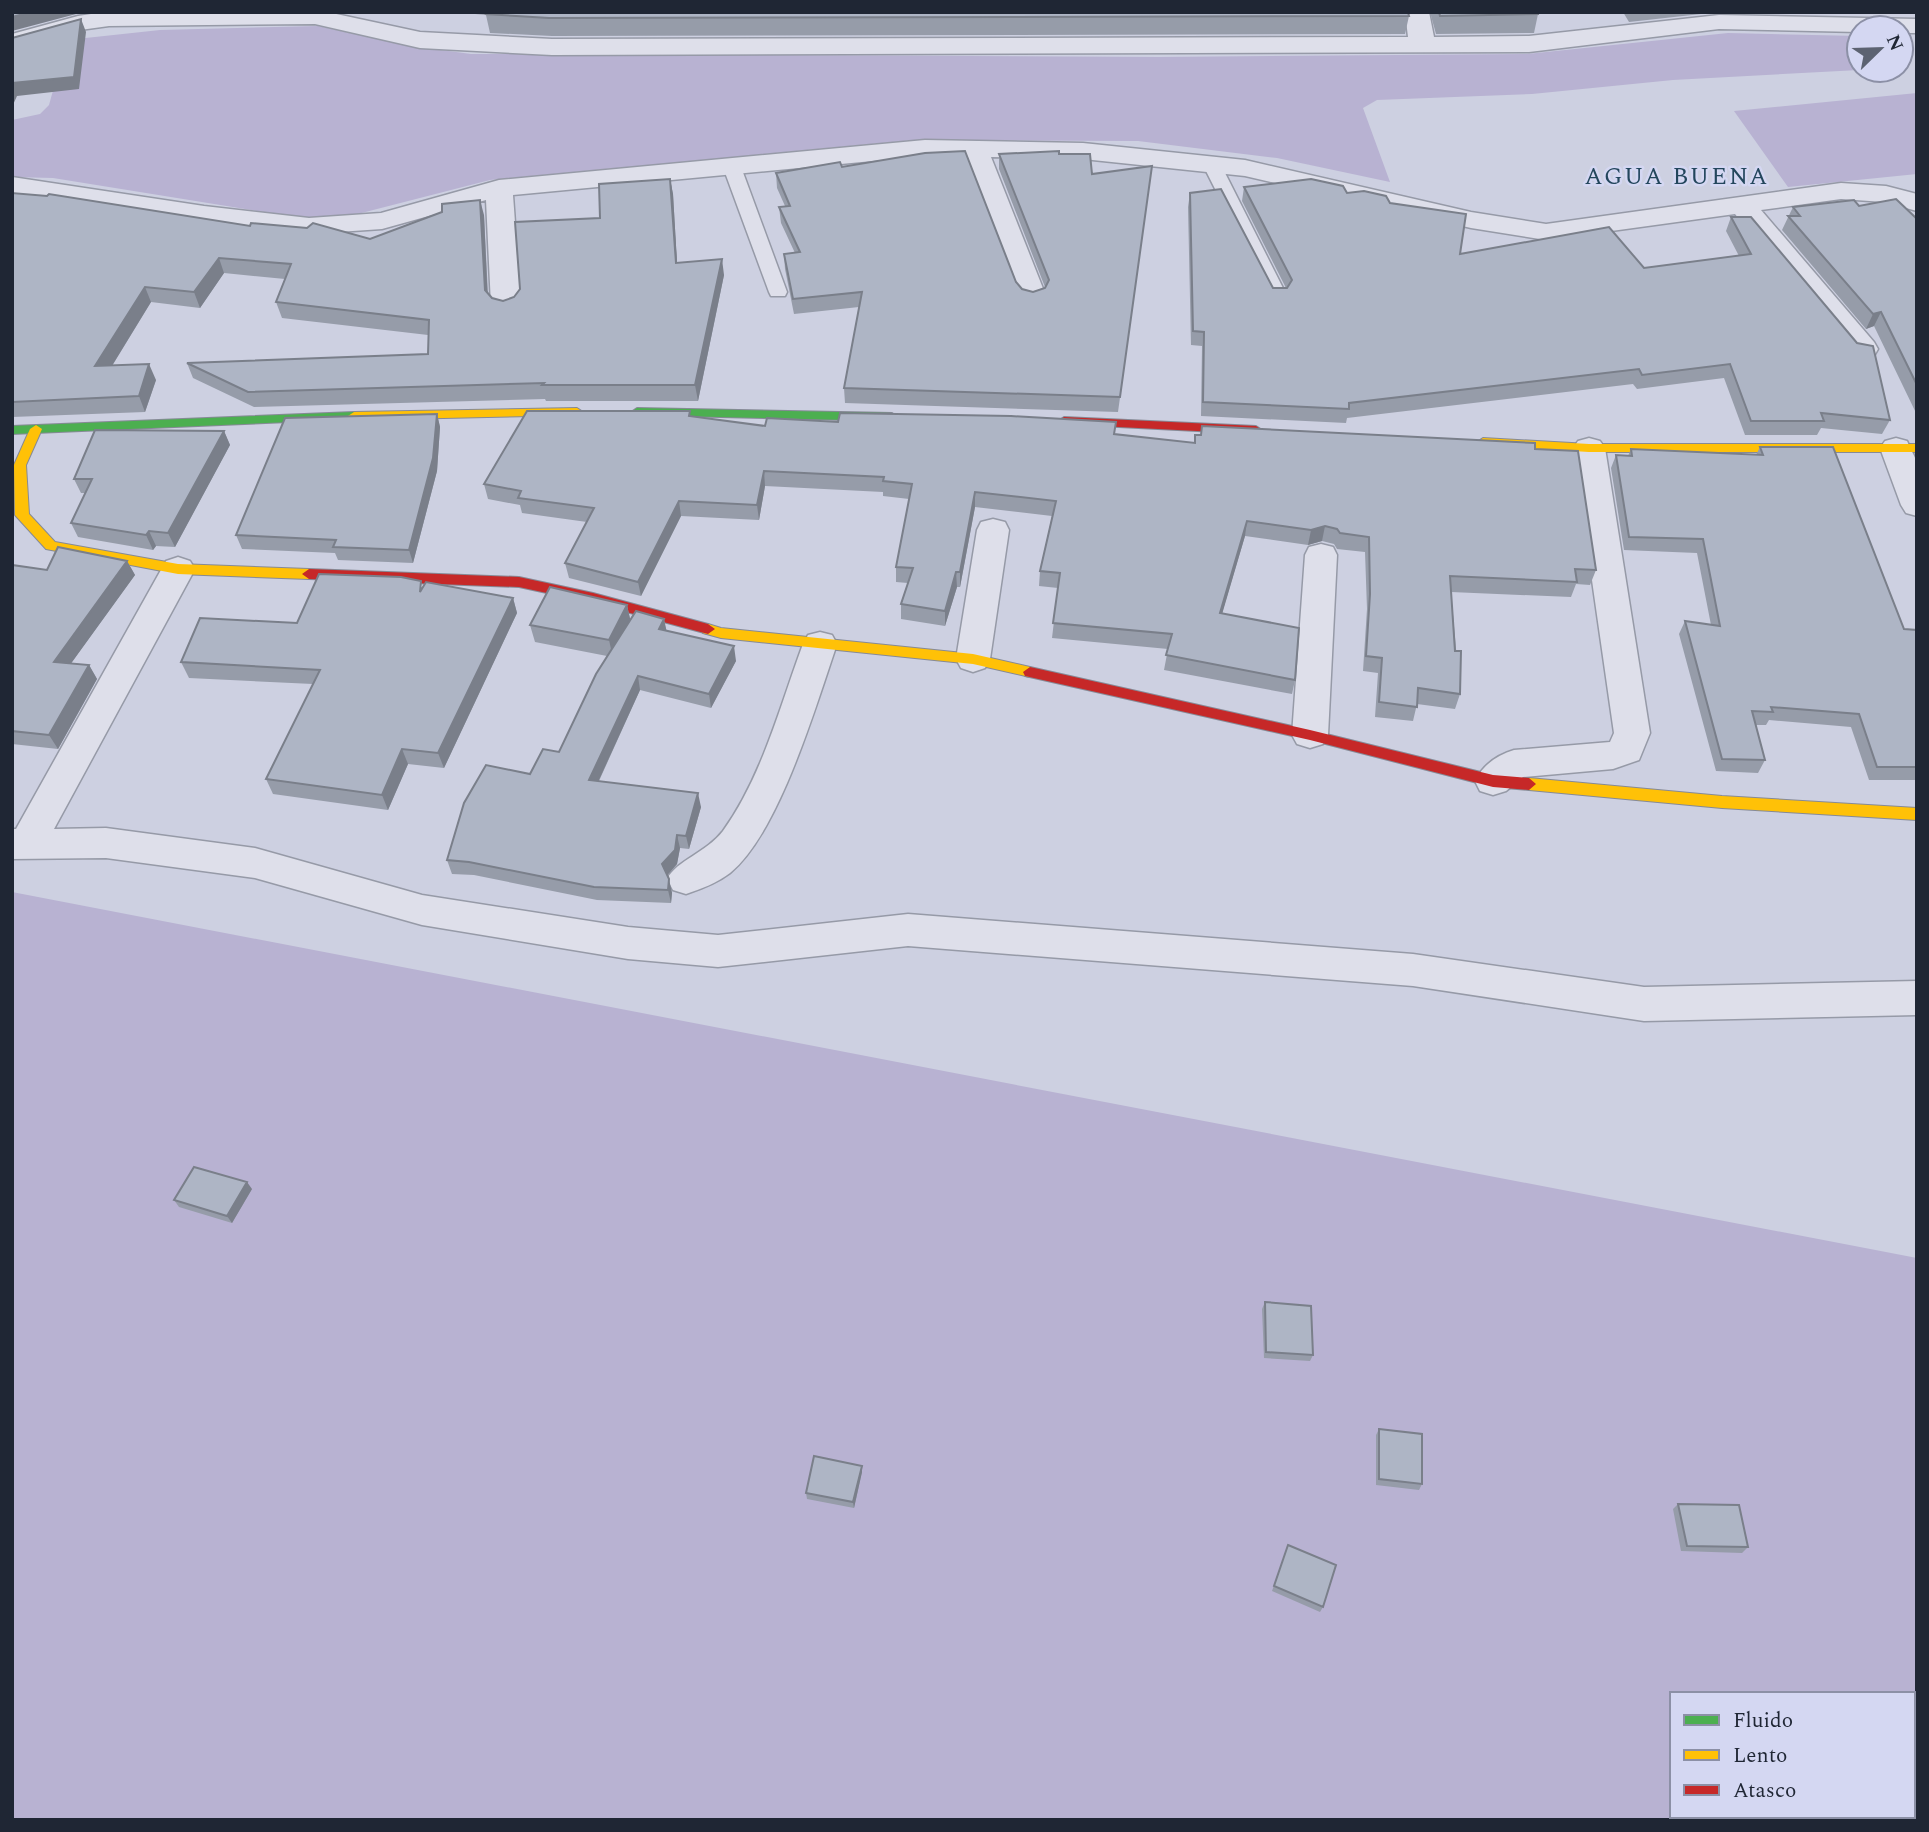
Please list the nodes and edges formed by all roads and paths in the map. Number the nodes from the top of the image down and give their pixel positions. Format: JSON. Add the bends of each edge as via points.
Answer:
{"nodes":[{"id":1,"x":1416,"y":12,"type":"edge"},
{"id":2,"x":1917,"y":26,"type":"edge"},
{"id":3,"x":12,"y":42,"type":"edge"},
{"id":4,"x":1422,"y":43,"type":"junction"},
{"id":5,"x":974,"y":149,"type":"junction"},
{"id":6,"x":1210,"y":163,"type":"junction"},
{"id":7,"x":732,"y":167,"type":"junction"},
{"id":8,"x":12,"y":185,"type":"edge"},
{"id":9,"x":499,"y":188,"type":"junction"},
{"id":10,"x":1917,"y":203,"type":"edge"},
{"id":11,"x":1742,"y":205,"type":"junction"},
{"id":12,"x":778,"y":292,"type":"dead end"},
{"id":13,"x":1031,"y":296,"type":"edge"},
{"id":14,"x":1278,"y":296,"type":"edge"},
{"id":15,"x":506,"y":305,"type":"edge"},
{"id":16,"x":1863,"y":349,"type":"edge"},
{"id":17,"x":589,"y":412,"type":"edge"},
{"id":18,"x":616,"y":412,"type":"edge"},
{"id":19,"x":902,"y":417,"type":"edge"},
{"id":20,"x":1053,"y":421,"type":"edge"},
{"id":21,"x":36,"y":429,"type":"junction"},
{"id":22,"x":12,"y":430,"type":"edge"},
{"id":23,"x":1276,"y":431,"type":"edge"},
{"id":24,"x":1467,"y":441,"type":"edge"},
{"id":25,"x":1590,"y":448,"type":"junction"},
{"id":26,"x":1906,"y":448,"type":"edge"},
{"id":27,"x":1917,"y":505,"type":"edge"},
{"id":28,"x":993,"y":530,"type":"dead end"},
{"id":29,"x":1321,"y":555,"type":"dead end"},
{"id":30,"x":178,"y":569,"type":"junction"},
{"id":31,"x":820,"y":644,"type":"junction"},
{"id":32,"x":973,"y":659,"type":"junction"},
{"id":33,"x":1310,"y":735,"type":"junction"},
{"id":34,"x":1493,"y":781,"type":"junction"},
{"id":35,"x":1917,"y":814,"type":"edge"},
{"id":36,"x":20,"y":843,"type":"edge"},
{"id":37,"x":686,"y":879,"type":"dead end"},
{"id":38,"x":1917,"y":998,"type":"edge"}],
"edges":[{"from":1,"to":4,"type":"street"},
{"from":2,"to":4,"type":"street","via":[[1719,22],[1529,44]]},
{"from":3,"to":4,"type":"street","via":[[110,19],[315,17],[419,40],[552,47]]},
{"from":5,"to":6,"type":"street","via":[[1083,151]]},
{"from":5,"to":7,"type":"street","via":[[925,148]]},
{"from":5,"to":13,"type":"street"},
{"from":6,"to":11,"type":"street","via":[[1546,232]]},
{"from":6,"to":14,"type":"lane"},
{"from":7,"to":9,"type":"street"},
{"from":7,"to":12,"type":"lane"},
{"from":8,"to":9,"type":"street","via":[[309,226],[382,222]]},
{"from":9,"to":15,"type":"street"},
{"from":10,"to":11,"type":"street","via":[[1886,194],[1841,191]]},
{"from":11,"to":16,"type":"street"},
{"from":17,"to":21,"type":"street","via":[[348,415]]},
{"from":18,"to":19,"type":"street"},
{"from":20,"to":23,"type":"street"},
{"from":21,"to":22,"type":"street"},
{"from":21,"to":30,"type":"street","via":[[19,466],[22,514],[51,546]]},
{"from":24,"to":25,"type":"street"},
{"from":25,"to":26,"type":"street"},
{"from":25,"to":34,"type":"street","via":[[1632,733],[1626,750],[1613,755],[1514,764]]},
{"from":26,"to":27,"type":"street"},
{"from":28,"to":32,"type":"street"},
{"from":29,"to":33,"type":"street"},
{"from":30,"to":31,"type":"street","via":[[519,582],[721,633]]},
{"from":30,"to":36,"type":"street"},
{"from":31,"to":32,"type":"street"},
{"from":31,"to":37,"type":"street","via":[[774,769],[741,836],[720,860]]},
{"from":32,"to":33,"type":"street"},
{"from":33,"to":34,"type":"street"},
{"from":34,"to":35,"type":"street"},
{"from":36,"to":38,"type":"street","via":[[106,843],[255,863],[422,910],[628,943],[718,951],[908,930],[1413,970],[1644,1004]]}]}
